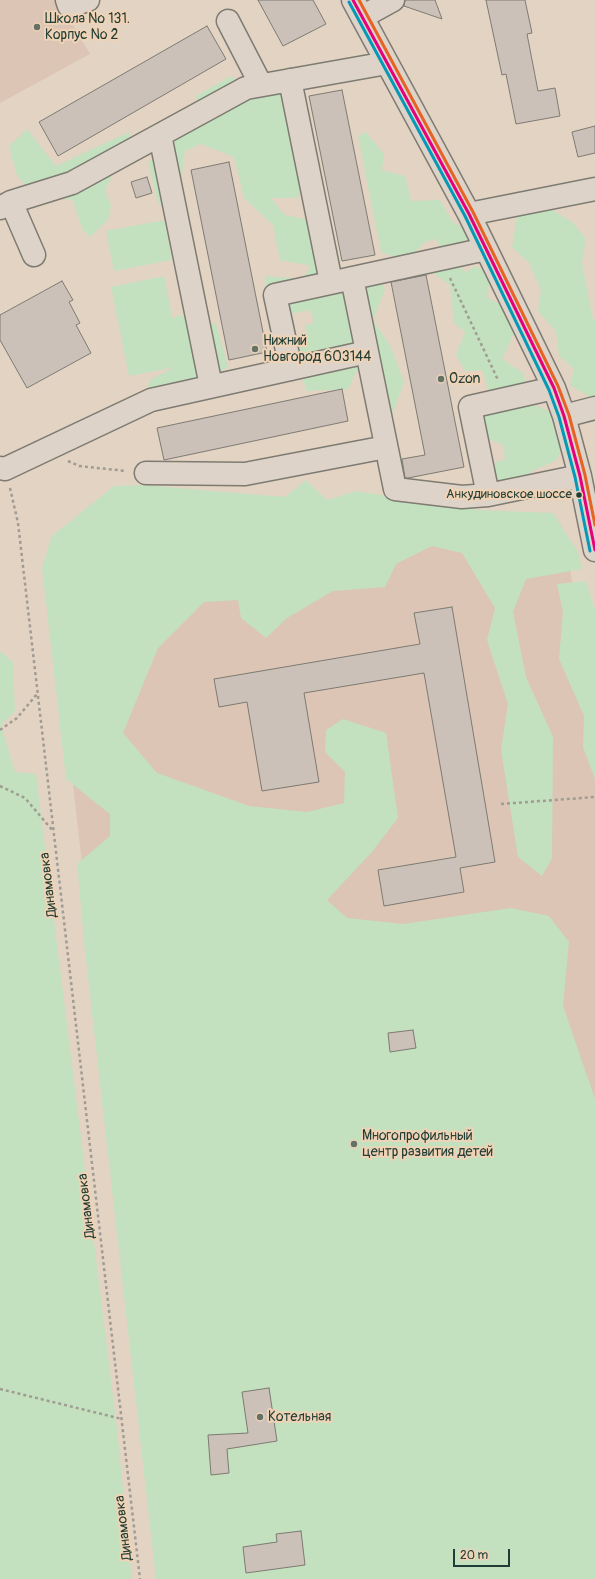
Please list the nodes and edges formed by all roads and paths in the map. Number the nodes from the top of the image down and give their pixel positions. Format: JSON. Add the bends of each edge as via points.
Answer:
{"nodes":[{"id":1,"x":67,"y":0,"type":"edge"},
{"id":2,"x":88,"y":0,"type":"edge"},
{"id":3,"x":393,"y":0,"type":"edge"},
{"id":4,"x":358,"y":8,"type":"edge"},
{"id":5,"x":228,"y":21,"type":"dead end"},
{"id":6,"x":387,"y":63,"type":"junction"},
{"id":7,"x":290,"y":80,"type":"junction"},
{"id":8,"x":261,"y":85,"type":"junction"},
{"id":9,"x":160,"y":135,"type":"junction"},
{"id":10,"x":595,"y":189,"type":"edge"},
{"id":11,"x":6,"y":205,"type":"edge"},
{"id":12,"x":469,"y":214,"type":"junction"},
{"id":13,"x":486,"y":249,"type":"junction"},
{"id":14,"x":34,"y":255,"type":"dead end"},
{"id":15,"x":442,"y":258,"type":"junction"},
{"id":16,"x":352,"y":278,"type":"junction"},
{"id":17,"x":331,"y":282,"type":"junction"},
{"id":18,"x":367,"y":352,"type":"junction"},
{"id":19,"x":291,"y":369,"type":"junction"},
{"id":20,"x":211,"y":386,"type":"junction"},
{"id":21,"x":554,"y":388,"type":"junction"},
{"id":22,"x":506,"y":399,"type":"junction"},
{"id":23,"x":595,"y":408,"type":"edge"},
{"id":24,"x":564,"y":416,"type":"junction"},
{"id":25,"x":386,"y":448,"type":"junction"},
{"id":26,"x":44,"y":450,"type":"junction"},
{"id":27,"x":3,"y":468,"type":"edge"},
{"id":28,"x":146,"y":473,"type":"joint"},
{"id":29,"x":580,"y":476,"type":"junction"},
{"id":30,"x":488,"y":495,"type":"junction"},
{"id":31,"x":595,"y":550,"type":"edge"},
{"id":32,"x":37,"y":694,"type":"junction"},
{"id":33,"x":0,"y":730,"type":"edge"},
{"id":34,"x":0,"y":786,"type":"edge"},
{"id":35,"x":595,"y":797,"type":"edge"},
{"id":36,"x":501,"y":804,"type":"dead end"},
{"id":37,"x":53,"y":832,"type":"junction"},
{"id":38,"x":0,"y":1389,"type":"edge"},
{"id":39,"x":122,"y":1419,"type":"junction"},
{"id":40,"x":140,"y":1579,"type":"edge"}],
"edges":[{"from":1,"to":2,"type":"street","via":[[69,6]]},
{"from":3,"to":4,"type":"street"},
{"from":4,"to":6,"type":"street"},
{"from":5,"to":8,"type":"street"},
{"from":6,"to":7,"type":"street"},
{"from":6,"to":12,"type":"street"},
{"from":7,"to":8,"type":"street"},
{"from":7,"to":17,"type":"street"},
{"from":8,"to":9,"type":"street","via":[[246,88]]},
{"from":9,"to":11,"type":"street","via":[[72,183]]},
{"from":9,"to":20,"type":"street"},
{"from":10,"to":12,"type":"street"},
{"from":11,"to":14,"type":"street"},
{"from":12,"to":13,"type":"street"},
{"from":13,"to":15,"type":"street"},
{"from":13,"to":21,"type":"street"},
{"from":15,"to":16,"type":"street"},
{"from":15,"to":22,"type":"path"},
{"from":16,"to":17,"type":"street"},
{"from":16,"to":18,"type":"street"},
{"from":17,"to":19,"type":"street","via":[[275,294]]},
{"from":18,"to":19,"type":"street"},
{"from":18,"to":25,"type":"street"},
{"from":19,"to":20,"type":"street"},
{"from":20,"to":26,"type":"street","via":[[151,400]]},
{"from":21,"to":22,"type":"street"},
{"from":21,"to":24,"type":"street"},
{"from":22,"to":30,"type":"street","via":[[470,407]]},
{"from":23,"to":24,"type":"street"},
{"from":24,"to":29,"type":"street"},
{"from":25,"to":28,"type":"street","via":[[244,474]]},
{"from":25,"to":30,"type":"street","via":[[395,489],[462,497]]},
{"from":26,"to":27,"type":"street"},
{"from":26,"to":28,"type":"path","via":[[79,466]]},
{"from":27,"to":32,"type":"path","name":"Динамовка","via":[[18,523]]},
{"from":29,"to":30,"type":"street"},
{"from":29,"to":31,"type":"street"},
{"from":32,"to":33,"type":"path","via":[[17,718]]},
{"from":32,"to":37,"type":"path","name":"Динамовка"},
{"from":34,"to":37,"type":"path","via":[[25,798]]},
{"from":35,"to":36,"type":"path"},
{"from":37,"to":39,"type":"path","name":"Динамовка"},
{"from":38,"to":39,"type":"path"},
{"from":39,"to":40,"type":"path","name":"Динамовка"}]}
